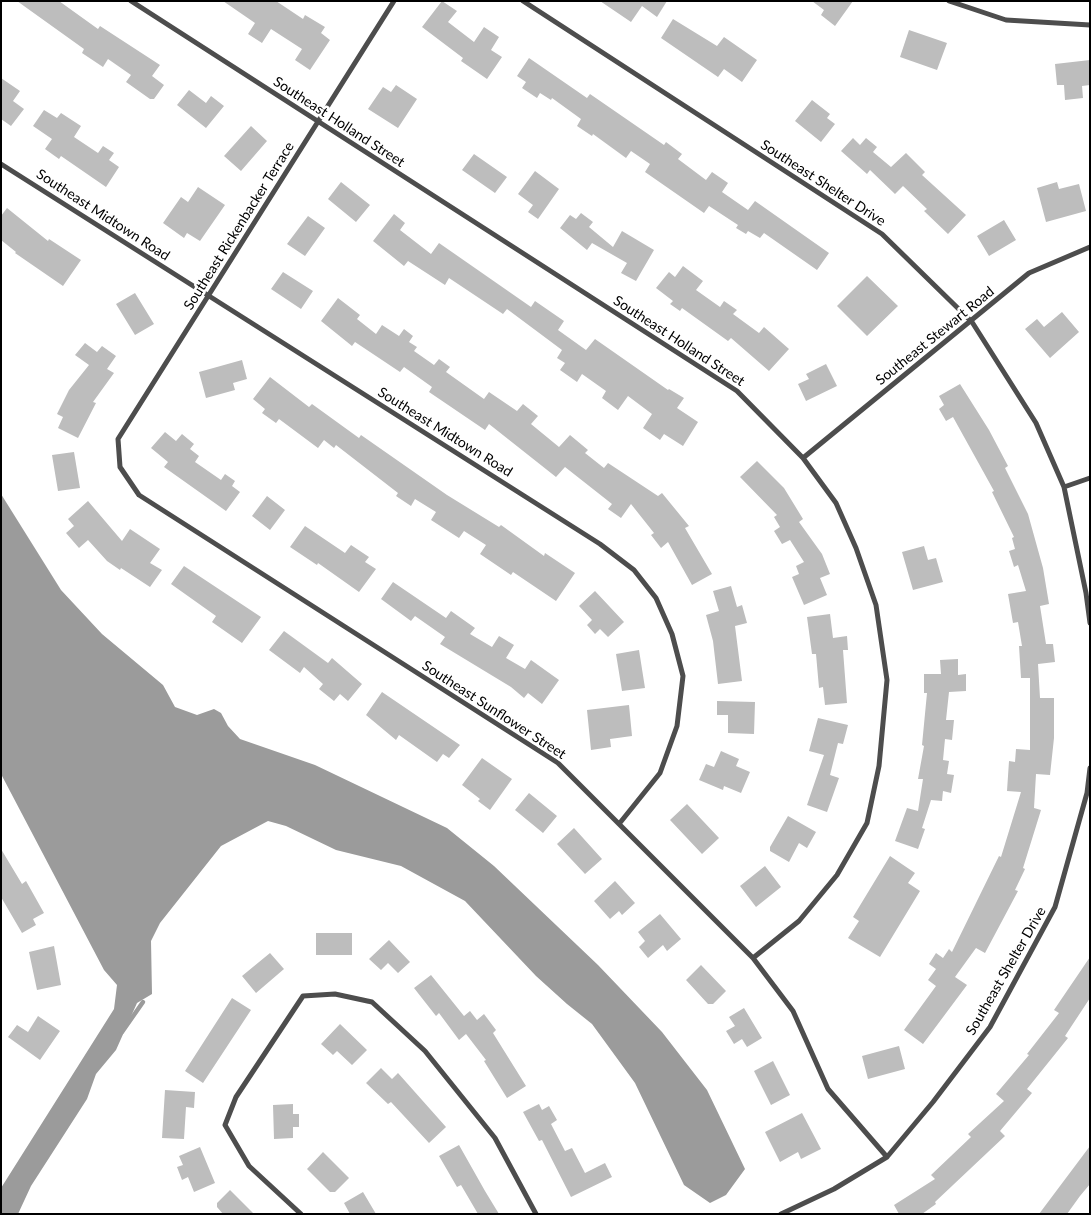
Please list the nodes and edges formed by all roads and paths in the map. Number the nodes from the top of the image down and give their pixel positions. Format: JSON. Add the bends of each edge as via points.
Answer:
{"nodes":[{"id":1,"x":131,"y":1,"type":"edge"},
{"id":2,"x":394,"y":1,"type":"edge"},
{"id":3,"x":523,"y":1,"type":"edge"},
{"id":4,"x":950,"y":1,"type":"edge"},
{"id":5,"x":1090,"y":24,"type":"edge"},
{"id":6,"x":318,"y":122,"type":"junction"},
{"id":7,"x":1,"y":164,"type":"edge"},
{"id":8,"x":1090,"y":247,"type":"edge"},
{"id":9,"x":209,"y":296,"type":"junction"},
{"id":10,"x":972,"y":322,"type":"junction"},
{"id":11,"x":803,"y":458,"type":"junction"},
{"id":12,"x":120,"y":467,"type":"joint"},
{"id":13,"x":1090,"y":478,"type":"edge"},
{"id":14,"x":1064,"y":487,"type":"junction"},
{"id":15,"x":1090,"y":623,"type":"edge"},
{"id":16,"x":1090,"y":768,"type":"edge"},
{"id":17,"x":619,"y":824,"type":"junction"},
{"id":18,"x":753,"y":958,"type":"junction"},
{"id":19,"x":887,"y":1157,"type":"junction"},
{"id":20,"x":301,"y":1214,"type":"edge"},
{"id":21,"x":536,"y":1214,"type":"edge"},
{"id":22,"x":781,"y":1214,"type":"edge"}],
"edges":[{"from":1,"to":6,"type":"street","name":"Southeast Holland Street"},
{"from":2,"to":6,"type":"street","name":"Southeast Rickenbacker Terrace"},
{"from":3,"to":10,"type":"street","name":"Southeast Shelter Drive","via":[[882,234]]},
{"from":4,"to":5,"type":"street","via":[[1006,20]]},
{"from":6,"to":9,"type":"street","name":"Southeast Rickenbacker Terrace"},
{"from":6,"to":11,"type":"street","name":"Southeast Holland Street","via":[[737,391]]},
{"from":7,"to":9,"type":"street","name":"Southeast Midtown Road"},
{"from":8,"to":10,"type":"street","name":"Southeast Stewart Road","via":[[1029,273]]},
{"from":9,"to":12,"type":"street","name":"Southeast Rickenbacker Terrace","via":[[118,439]]},
{"from":9,"to":17,"type":"street","name":"Southeast Midtown Road","via":[[600,544],[634,570],[656,598],[672,634],[683,676],[677,726],[660,773]]},
{"from":10,"to":11,"type":"street","name":"Southeast Stewart Road"},
{"from":10,"to":14,"type":"street","name":"Southeast Shelter Drive","via":[[1036,423]]},
{"from":11,"to":18,"type":"street","name":"Southeast Holland Street","via":[[836,503],[876,605],[887,680],[879,766],[866,824],[837,875],[799,921]]},
{"from":12,"to":17,"type":"street","name":"Southeast Sunflower Street","via":[[139,495],[558,764]]},
{"from":13,"to":14,"type":"street"},
{"from":14,"to":15,"type":"street","name":"Southeast Shelter Drive"},
{"from":16,"to":19,"type":"street","name":"Southeast Shelter Drive","via":[[1087,793],[1055,906],[990,1026]]},
{"from":17,"to":18,"type":"street","name":"Southeast Sunflower Street"},
{"from":18,"to":19,"type":"street","name":"Southeast Sunflower Street","via":[[793,1011],[828,1089]]},
{"from":19,"to":22,"type":"street","name":"Southeast Shelter Drive","via":[[834,1189]]},
{"from":20,"to":21,"type":"street","via":[[249,1166],[225,1125],[236,1097],[303,996],[335,994],[372,1002],[425,1051],[495,1138]]}]}
